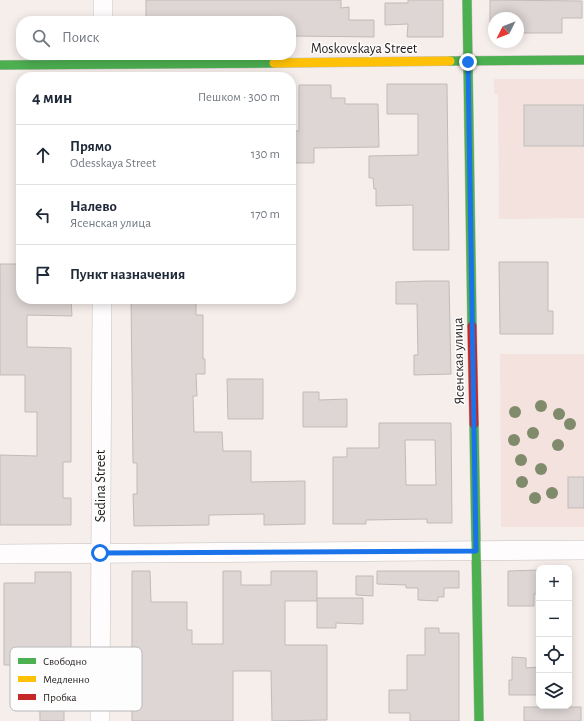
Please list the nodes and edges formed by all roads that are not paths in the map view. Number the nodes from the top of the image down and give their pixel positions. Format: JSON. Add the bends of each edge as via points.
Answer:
{"nodes":[{"id":1,"x":103,"y":0,"type":"edge"},
{"id":2,"x":467,"y":0,"type":"edge"},
{"id":3,"x":103,"y":16,"type":"edge"},
{"id":4,"x":584,"y":60,"type":"edge"},
{"id":5,"x":468,"y":62,"type":"junction"},
{"id":6,"x":0,"y":65,"type":"edge"},
{"id":7,"x":103,"y":65,"type":"edge"},
{"id":8,"x":102,"y":304,"type":"edge"},
{"id":9,"x":584,"y":550,"type":"edge"},
{"id":10,"x":476,"y":551,"type":"junction"},
{"id":11,"x":100,"y":553,"type":"junction"},
{"id":12,"x":0,"y":554,"type":"edge"},
{"id":13,"x":100,"y":647,"type":"edge"},
{"id":14,"x":479,"y":721,"type":"edge"}],
"edges":[{"from":1,"to":3,"type":"street"},
{"from":2,"to":5,"type":"street","name":"Ясенская улица"},
{"from":4,"to":5,"type":"street","name":"Moskovskaya Street"},
{"from":5,"to":7,"type":"street","name":"Moskovskaya Street"},
{"from":5,"to":10,"type":"street","name":"Ясенская улица"},
{"from":6,"to":7,"type":"street","name":"Moskovskaya Street"},
{"from":8,"to":11,"type":"street","name":"Sedina Street"},
{"from":9,"to":10,"type":"street"},
{"from":10,"to":11,"type":"street"},
{"from":10,"to":14,"type":"street","name":"Ясенская улица"},
{"from":11,"to":12,"type":"street"},
{"from":11,"to":13,"type":"street","name":"Sedina Street"}]}
